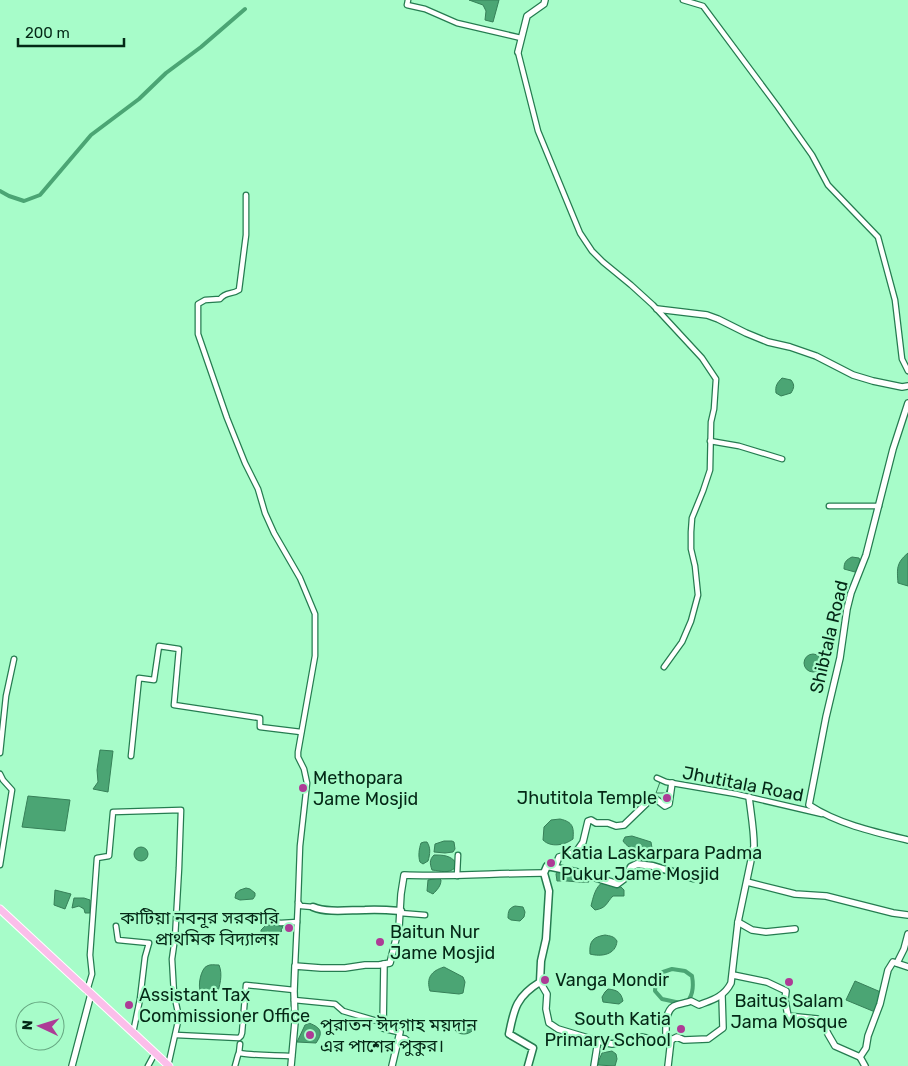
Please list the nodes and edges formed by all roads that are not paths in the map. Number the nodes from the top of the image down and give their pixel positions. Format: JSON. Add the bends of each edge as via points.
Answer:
{"nodes":[{"id":1,"x":408,"y":0,"type":"edge"},
{"id":2,"x":545,"y":0,"type":"edge"},
{"id":3,"x":683,"y":0,"type":"edge"},
{"id":4,"x":522,"y":38,"type":"junction"},
{"id":5,"x":518,"y":52,"type":"joint"},
{"id":6,"x":246,"y":195,"type":"dead end"},
{"id":7,"x":657,"y":309,"type":"junction"},
{"id":8,"x":908,"y":371,"type":"edge"},
{"id":9,"x":908,"y":386,"type":"edge"},
{"id":10,"x":908,"y":403,"type":"edge"},
{"id":11,"x":710,"y":441,"type":"junction"},
{"id":12,"x":782,"y":459,"type":"dead end"},
{"id":13,"x":829,"y":506,"type":"dead end"},
{"id":14,"x":879,"y":506,"type":"junction"},
{"id":15,"x":14,"y":659,"type":"dead end"},
{"id":16,"x":664,"y":668,"type":"dead end"},
{"id":17,"x":301,"y":732,"type":"junction"},
{"id":18,"x":0,"y":753,"type":"edge"},
{"id":19,"x":131,"y":756,"type":"dead end"},
{"id":20,"x":0,"y":774,"type":"edge"},
{"id":21,"x":657,"y":778,"type":"dead end"},
{"id":22,"x":672,"y":783,"type":"junction"},
{"id":23,"x":749,"y":797,"type":"junction"},
{"id":24,"x":305,"y":803,"type":"junction"},
{"id":25,"x":312,"y":803,"type":"dead end"},
{"id":26,"x":823,"y":815,"type":"junction"},
{"id":27,"x":908,"y":840,"type":"edge"},
{"id":28,"x":458,"y":855,"type":"dead end"},
{"id":29,"x":0,"y":865,"type":"edge"},
{"id":30,"x":555,"y":868,"type":"junction"},
{"id":31,"x":544,"y":872,"type":"junction"},
{"id":32,"x":457,"y":876,"type":"junction"},
{"id":33,"x":693,"y":878,"type":"dead end"},
{"id":34,"x":747,"y":882,"type":"junction"},
{"id":35,"x":298,"y":902,"type":"junction"},
{"id":36,"x":313,"y":907,"type":"joint"},
{"id":37,"x":0,"y":909,"type":"edge"},
{"id":38,"x":400,"y":912,"type":"junction"},
{"id":39,"x":425,"y":915,"type":"dead end"},
{"id":40,"x":907,"y":916,"type":"edge"},
{"id":41,"x":271,"y":922,"type":"dead end"},
{"id":42,"x":297,"y":922,"type":"junction"},
{"id":43,"x":738,"y":922,"type":"junction"},
{"id":44,"x":116,"y":926,"type":"dead end"},
{"id":45,"x":795,"y":929,"type":"dead end"},
{"id":46,"x":908,"y":934,"type":"edge"},
{"id":47,"x":897,"y":963,"type":"junction"},
{"id":48,"x":384,"y":964,"type":"junction"},
{"id":49,"x":296,"y":966,"type":"junction"},
{"id":50,"x":908,"y":967,"type":"edge"},
{"id":51,"x":733,"y":975,"type":"junction"},
{"id":52,"x":540,"y":982,"type":"junction"},
{"id":53,"x":294,"y":990,"type":"junction"},
{"id":54,"x":89,"y":993,"type":"junction"},
{"id":55,"x":722,"y":996,"type":"junction"},
{"id":56,"x":294,"y":1000,"type":"junction"},
{"id":57,"x":384,"y":1023,"type":"junction"},
{"id":58,"x":133,"y":1033,"type":"junction"},
{"id":59,"x":176,"y":1035,"type":"junction"},
{"id":60,"x":399,"y":1038,"type":"junction"},
{"id":61,"x":671,"y":1040,"type":"junction"},
{"id":62,"x":601,"y":1042,"type":"junction"},
{"id":63,"x":240,"y":1044,"type":"dead end"},
{"id":64,"x":417,"y":1045,"type":"dead end"},
{"id":65,"x":603,"y":1050,"type":"dead end"},
{"id":66,"x":155,"y":1053,"type":"junction"},
{"id":67,"x":239,"y":1053,"type":"junction"},
{"id":68,"x":292,"y":1056,"type":"junction"},
{"id":69,"x":860,"y":1057,"type":"junction"},
{"id":70,"x":72,"y":1066,"type":"edge"},
{"id":71,"x":148,"y":1066,"type":"edge"},
{"id":72,"x":169,"y":1066,"type":"edge"},
{"id":73,"x":235,"y":1066,"type":"edge"},
{"id":74,"x":291,"y":1066,"type":"edge"},
{"id":75,"x":392,"y":1066,"type":"edge"},
{"id":76,"x":528,"y":1066,"type":"edge"},
{"id":77,"x":594,"y":1066,"type":"edge"},
{"id":78,"x":668,"y":1066,"type":"edge"},
{"id":79,"x":864,"y":1066,"type":"edge"}],
"edges":[{"from":1,"to":4,"type":"street","via":[[408,5],[457,23]]},
{"from":2,"to":4,"type":"street","via":[[527,16]]},
{"from":3,"to":8,"type":"street","via":[[703,6],[812,155],[828,185],[878,237],[895,300],[902,359]]},
{"from":4,"to":5,"type":"street"},
{"from":5,"to":7,"type":"street","via":[[538,131],[580,233],[603,262]]},
{"from":6,"to":17,"type":"street","via":[[246,235],[239,290],[198,304],[198,334],[226,418],[258,489],[265,513],[316,614],[315,656]]},
{"from":7,"to":9,"type":"street","via":[[707,315],[768,342],[816,356],[852,375]]},
{"from":7,"to":11,"type":"street","via":[[702,358],[716,380]]},
{"from":10,"to":14,"type":"street","name":"Shibtala Road"},
{"from":11,"to":12,"type":"street"},
{"from":11,"to":16,"type":"street","via":[[710,470],[692,518],[691,549],[698,595],[682,642]]},
{"from":13,"to":14,"type":"street"},
{"from":14,"to":26,"type":"street","name":"Shibtala Road","via":[[847,609],[809,806]]},
{"from":15,"to":18,"type":"street"},
{"from":17,"to":19,"type":"street","via":[[260,726],[260,718],[174,705],[179,649],[159,646],[154,680],[139,678]]},
{"from":17,"to":24,"type":"street","via":[[298,757],[307,783]]},
{"from":20,"to":29,"type":"street","via":[[12,790]]},
{"from":21,"to":22,"type":"street","name":"Jhutitala Road"},
{"from":22,"to":23,"type":"street","name":"Jhutitala Road"},
{"from":22,"to":30,"type":"street","via":[[669,804],[664,806],[653,797],[624,826],[588,821],[583,842],[576,852],[559,857]]},
{"from":23,"to":26,"type":"street","name":"Jhutitala Road"},
{"from":23,"to":34,"type":"street","via":[[754,846]]},
{"from":24,"to":25,"type":"street"},
{"from":24,"to":35,"type":"street"},
{"from":26,"to":27,"type":"street"},
{"from":28,"to":32,"type":"street"},
{"from":30,"to":31,"type":"main road","via":[[547,866]]},
{"from":30,"to":33,"type":"main road","via":[[616,884],[637,864]]},
{"from":31,"to":32,"type":"street"},
{"from":31,"to":52,"type":"main road","via":[[549,891]]},
{"from":32,"to":38,"type":"street","via":[[404,874]]},
{"from":34,"to":40,"type":"street","via":[[794,894],[826,896]]},
{"from":34,"to":43,"type":"street"},
{"from":35,"to":36,"type":"street","via":[[301,906]]},
{"from":35,"to":42,"type":"street"},
{"from":36,"to":38,"type":"main road"},
{"from":37,"to":54,"type":"highway"},
{"from":38,"to":39,"type":"street"},
{"from":38,"to":48,"type":"street","via":[[390,963]]},
{"from":41,"to":42,"type":"street"},
{"from":42,"to":49,"type":"street"},
{"from":43,"to":45,"type":"street","via":[[752,930],[766,932]]},
{"from":43,"to":51,"type":"street"},
{"from":44,"to":58,"type":"street","via":[[118,940],[149,943]]},
{"from":46,"to":47,"type":"street"},
{"from":47,"to":50,"type":"street"},
{"from":47,"to":69,"type":"street","via":[[893,962],[888,970],[866,1048]]},
{"from":48,"to":49,"type":"street","via":[[345,968]]},
{"from":48,"to":57,"type":"street"},
{"from":49,"to":53,"type":"street"},
{"from":51,"to":55,"type":"street"},
{"from":51,"to":69,"type":"street","via":[[767,982],[786,991],[788,1016],[817,1019],[835,1046]]},
{"from":52,"to":62,"type":"street","via":[[547,994],[549,1023],[558,1029]]},
{"from":52,"to":76,"type":"main road","via":[[524,993],[518,1003],[509,1034],[533,1048]]},
{"from":53,"to":56,"type":"street"},
{"from":53,"to":59,"type":"street","via":[[246,985],[239,1038]]},
{"from":54,"to":58,"type":"highway"},
{"from":54,"to":59,"type":"street","via":[[97,858],[109,856],[113,812],[181,810],[172,959],[179,1017]]},
{"from":54,"to":70,"type":"street"},
{"from":55,"to":61,"type":"street","via":[[723,1028],[708,1039],[684,1040],[677,1037]]},
{"from":55,"to":61,"type":"street","via":[[698,1005],[690,1001],[670,1010],[666,1034]]},
{"from":56,"to":57,"type":"street","via":[[335,1004],[343,1011]]},
{"from":56,"to":68,"type":"street"},
{"from":57,"to":60,"type":"street","via":[[383,1028],[400,1032]]},
{"from":58,"to":66,"type":"highway"},
{"from":59,"to":72,"type":"street"},
{"from":60,"to":64,"type":"street"},
{"from":60,"to":75,"type":"street"},
{"from":61,"to":62,"type":"street","via":[[642,1037],[612,1044]]},
{"from":61,"to":78,"type":"street"},
{"from":62,"to":65,"type":"street"},
{"from":62,"to":77,"type":"street"},
{"from":63,"to":67,"type":"street"},
{"from":66,"to":71,"type":"street"},
{"from":66,"to":72,"type":"highway"},
{"from":67,"to":68,"type":"street"},
{"from":67,"to":73,"type":"street"},
{"from":68,"to":74,"type":"street"},
{"from":69,"to":79,"type":"street"}]}
